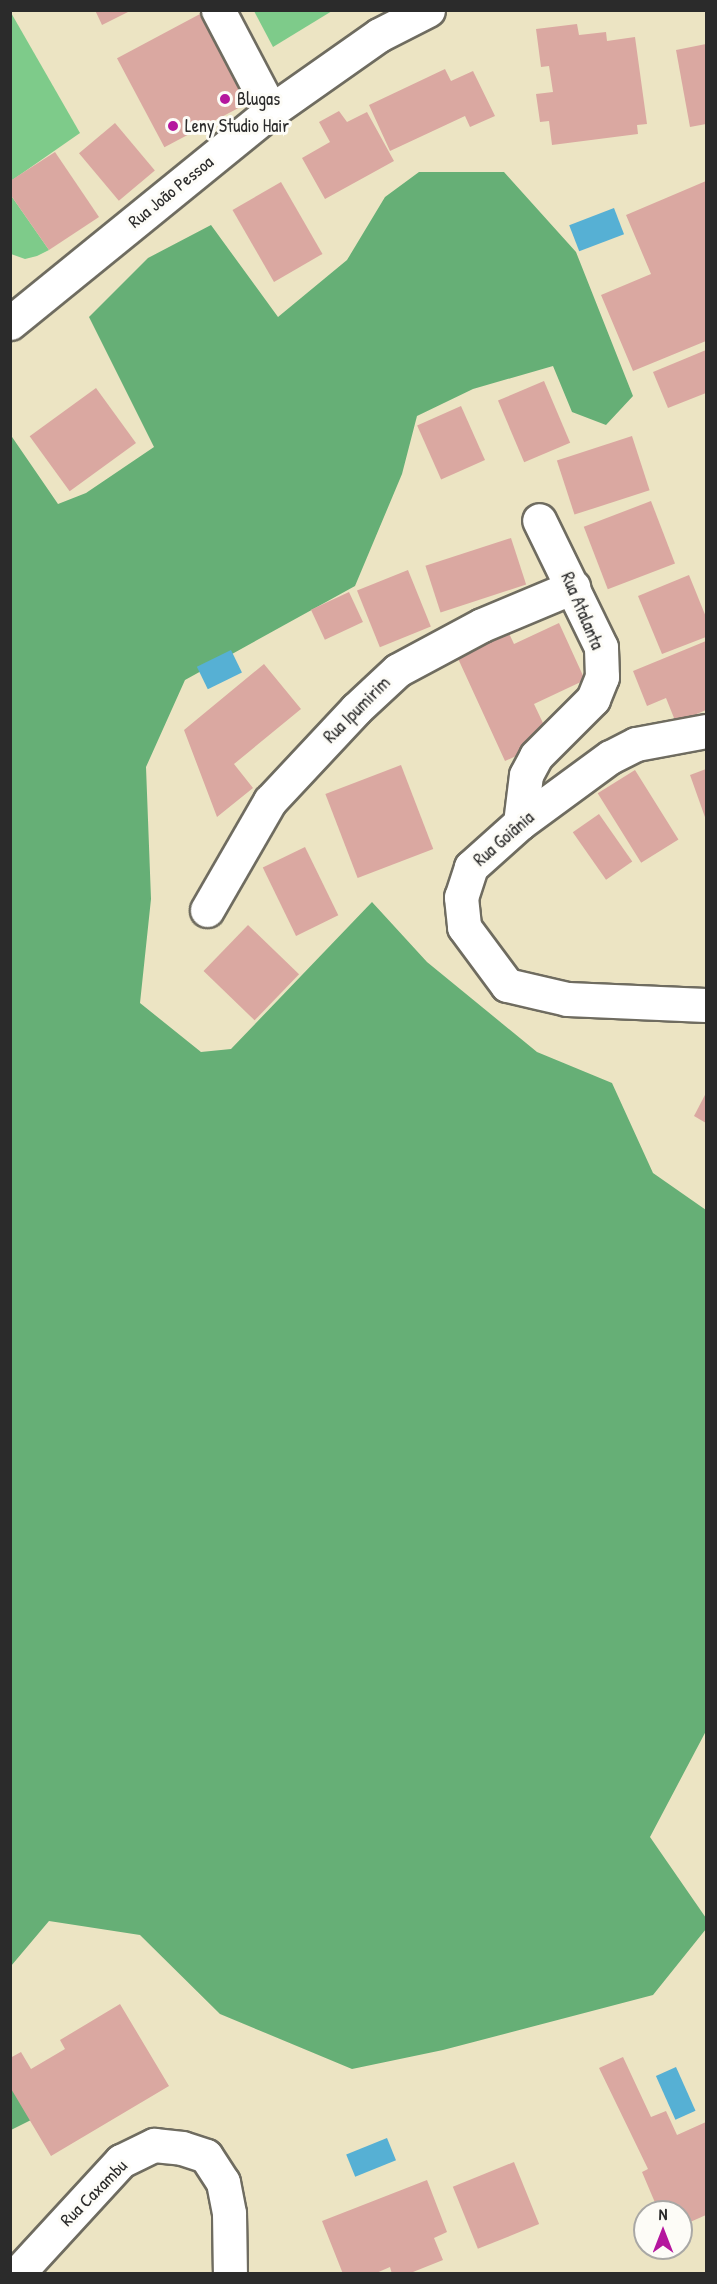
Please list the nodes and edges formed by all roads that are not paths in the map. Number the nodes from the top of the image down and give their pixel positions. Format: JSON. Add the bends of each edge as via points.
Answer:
{"nodes":[{"id":1,"x":218,"y":10,"type":"edge"},
{"id":2,"x":428,"y":10,"type":"edge"},
{"id":3,"x":271,"y":111,"type":"junction"},
{"id":4,"x":10,"y":323,"type":"edge"},
{"id":5,"x":539,"y":520,"type":"dead end"},
{"id":6,"x":573,"y":587,"type":"junction"},
{"id":7,"x":706,"y":731,"type":"edge"},
{"id":8,"x":520,"y":823,"type":"junction"},
{"id":9,"x":207,"y":910,"type":"dead end"},
{"id":10,"x":706,"y":1005,"type":"edge"},
{"id":11,"x":17,"y":2274,"type":"edge"},
{"id":12,"x":230,"y":2274,"type":"edge"}],
"edges":[{"from":1,"to":3,"type":"street"},
{"from":2,"to":3,"type":"street","name":"Rua João Pessoa","via":[[379,35]]},
{"from":3,"to":4,"type":"street","name":"Rua João Pessoa"},
{"from":5,"to":6,"type":"street","name":"Rua Atalanta"},
{"from":6,"to":8,"type":"street","name":"Rua Atalanta","via":[[601,647],[602,676],[593,699],[536,756],[526,775]]},
{"from":6,"to":9,"type":"street","name":"Rua Ipumirim","via":[[472,629],[398,670],[270,801]]},
{"from":7,"to":8,"type":"street","name":"Rua Goiânia","via":[[627,748]]},
{"from":8,"to":10,"type":"street","name":"Rua Goiânia","via":[[471,867],[461,897],[464,927],[507,985],[567,999]]},
{"from":11,"to":12,"type":"street","name":"Rua Caxambu","via":[[121,2161],[154,2145],[206,2156],[223,2182],[229,2213]]}]}
